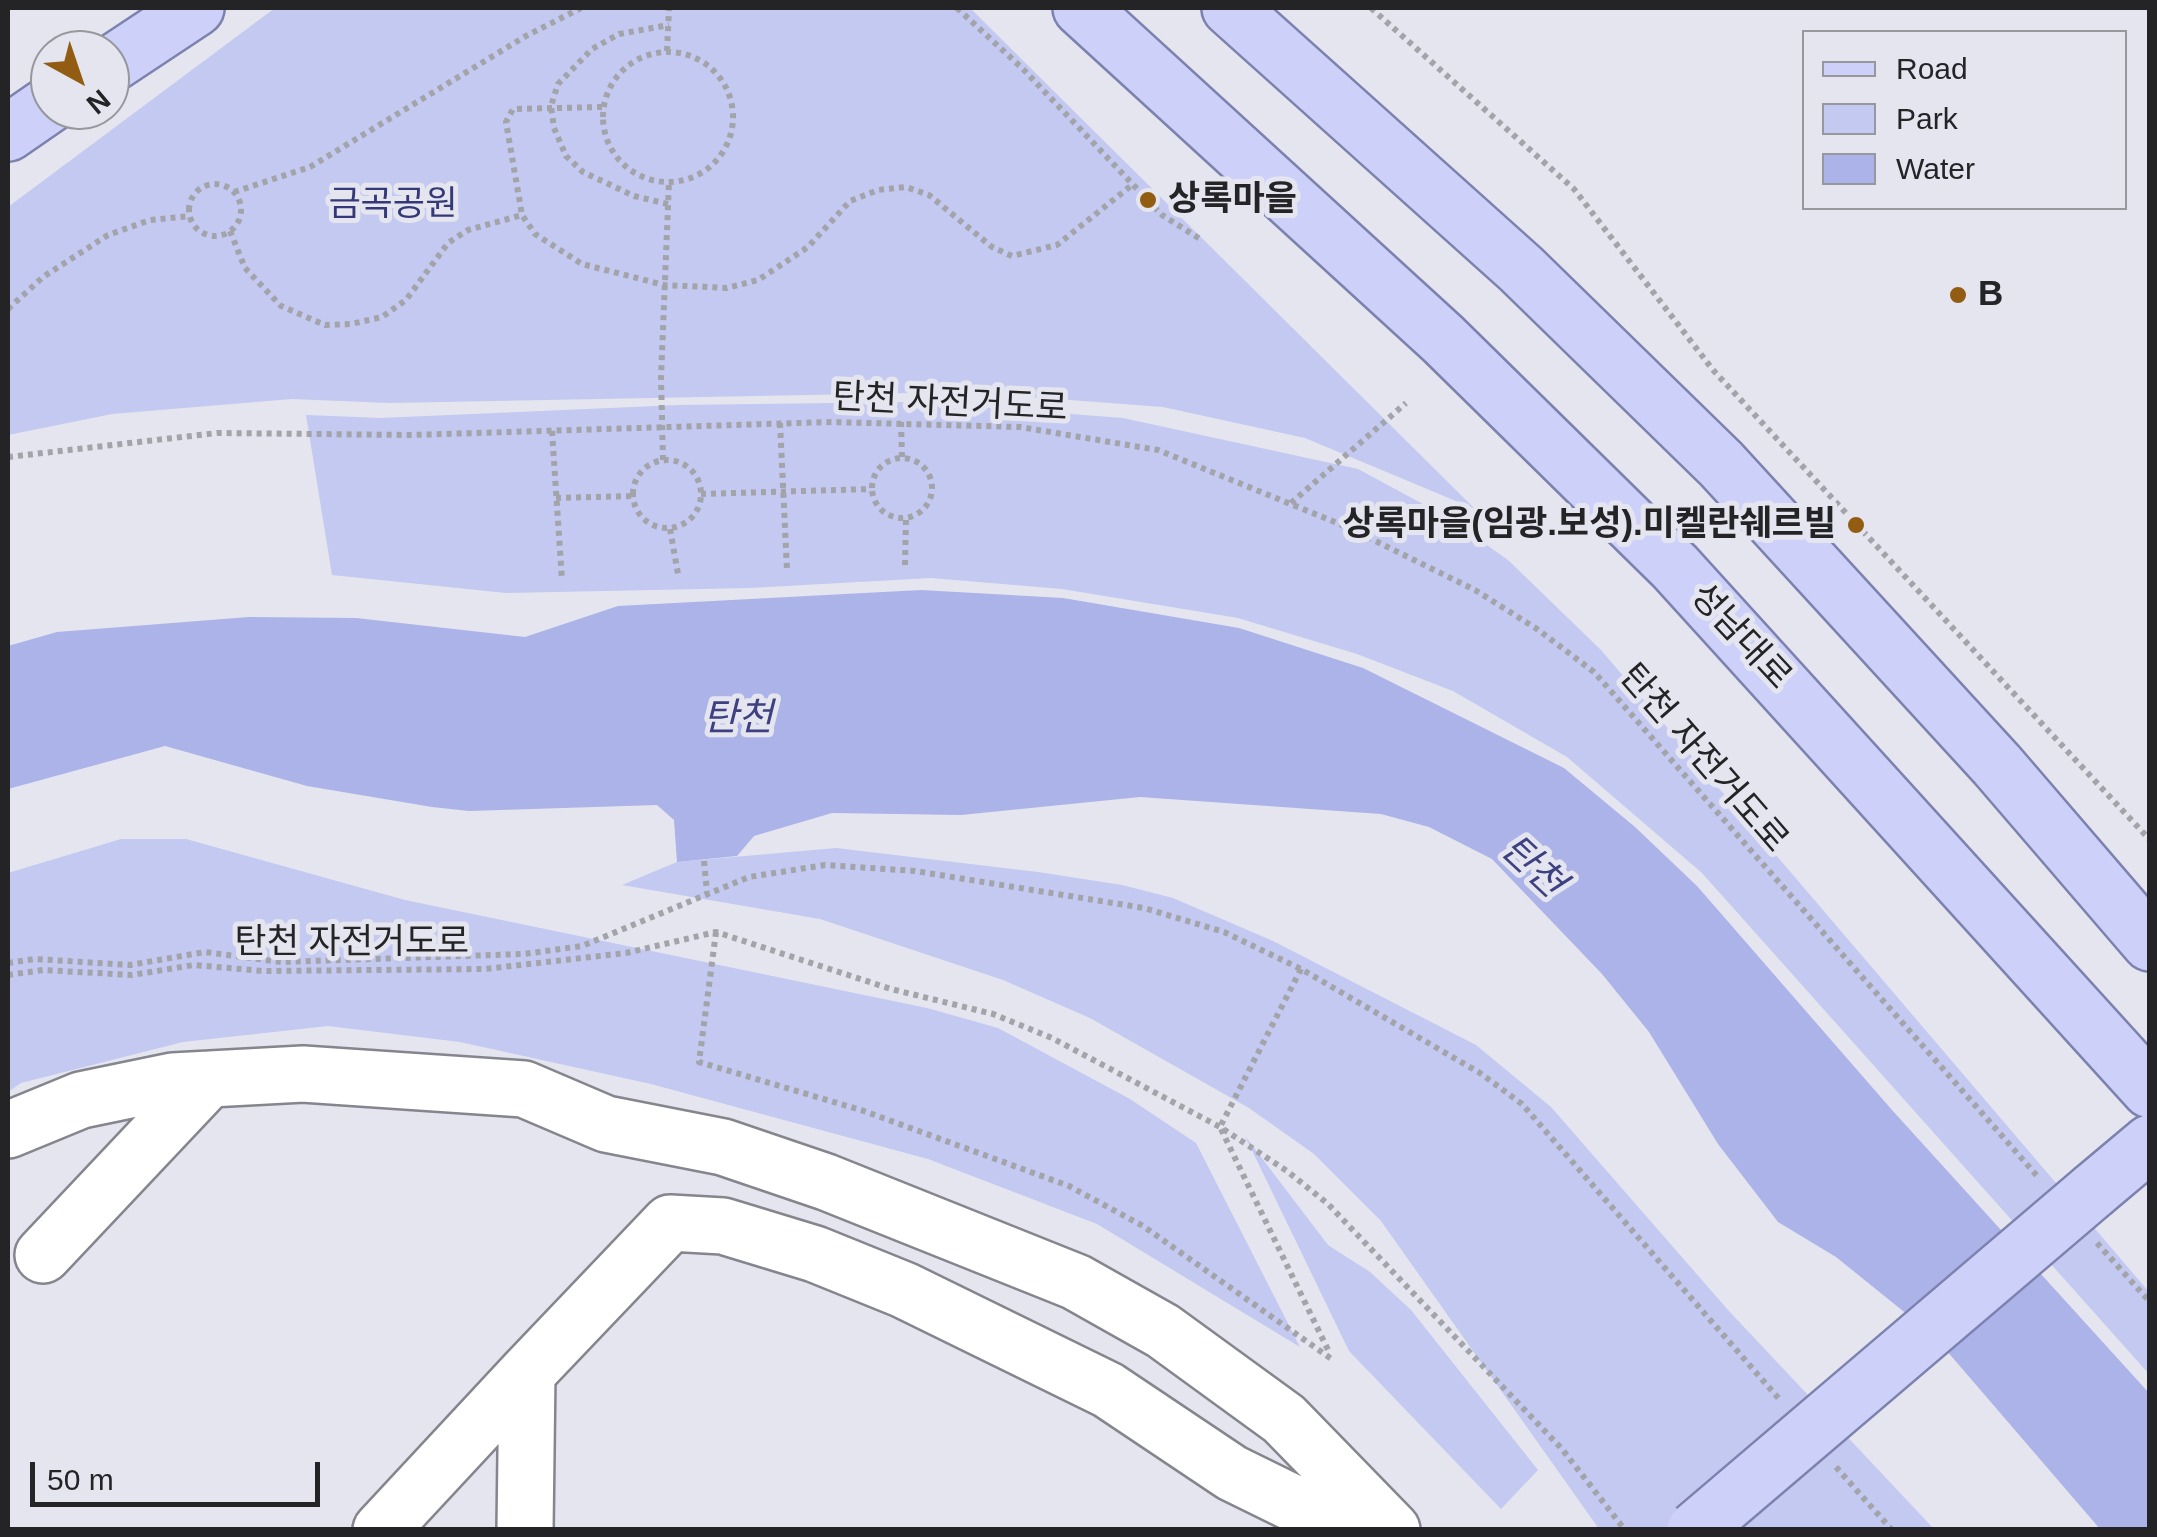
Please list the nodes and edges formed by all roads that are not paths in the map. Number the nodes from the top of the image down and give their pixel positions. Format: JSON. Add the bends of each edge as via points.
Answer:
{"nodes":[{"id":1,"x":196,"y":8,"type":"edge"},
{"id":2,"x":1081,"y":8,"type":"edge"},
{"id":3,"x":1230,"y":8,"type":"edge"},
{"id":4,"x":130,"y":51,"type":"edge"},
{"id":5,"x":30,"y":117,"type":"edge"},
{"id":6,"x":8,"y":132,"type":"edge"},
{"id":7,"x":2150,"y":944,"type":"edge"},
{"id":8,"x":209,"y":1079,"type":"junction"},
{"id":9,"x":2150,"y":1090,"type":"edge"},
{"id":10,"x":8,"y":1130,"type":"edge"},
{"id":11,"x":2150,"y":1142,"type":"edge"},
{"id":12,"x":43,"y":1254,"type":"dead end"},
{"id":13,"x":527,"y":1373,"type":"junction"},
{"id":14,"x":380,"y":1530,"type":"edge"},
{"id":15,"x":525,"y":1530,"type":"edge"},
{"id":16,"x":1348,"y":1530,"type":"edge"},
{"id":17,"x":1392,"y":1530,"type":"edge"},
{"id":18,"x":1695,"y":1530,"type":"edge"}],
"edges":[{"from":1,"to":4,"type":"main road"},
{"from":2,"to":9,"type":"main road","name":"성남대로","via":[[1443,340],[1675,566]]},
{"from":3,"to":7,"type":"main road","via":[[1506,256],[1721,464],[1997,765]]},
{"from":5,"to":6,"type":"main road"},
{"from":8,"to":10,"type":"lane","via":[[81,1100]]},
{"from":8,"to":12,"type":"lane"},
{"from":8,"to":17,"type":"lane","via":[[303,1074],[524,1089],[606,1124],[723,1147],[926,1219],[1076,1282],[1163,1331],[1284,1418]]},
{"from":11,"to":18,"type":"main road","bridge":true},
{"from":13,"to":14,"type":"lane"},
{"from":13,"to":15,"type":"lane"},
{"from":13,"to":16,"type":"lane","via":[[670,1222],[723,1226],[814,1254],[990,1330],[1108,1390],[1232,1473]]}]}
